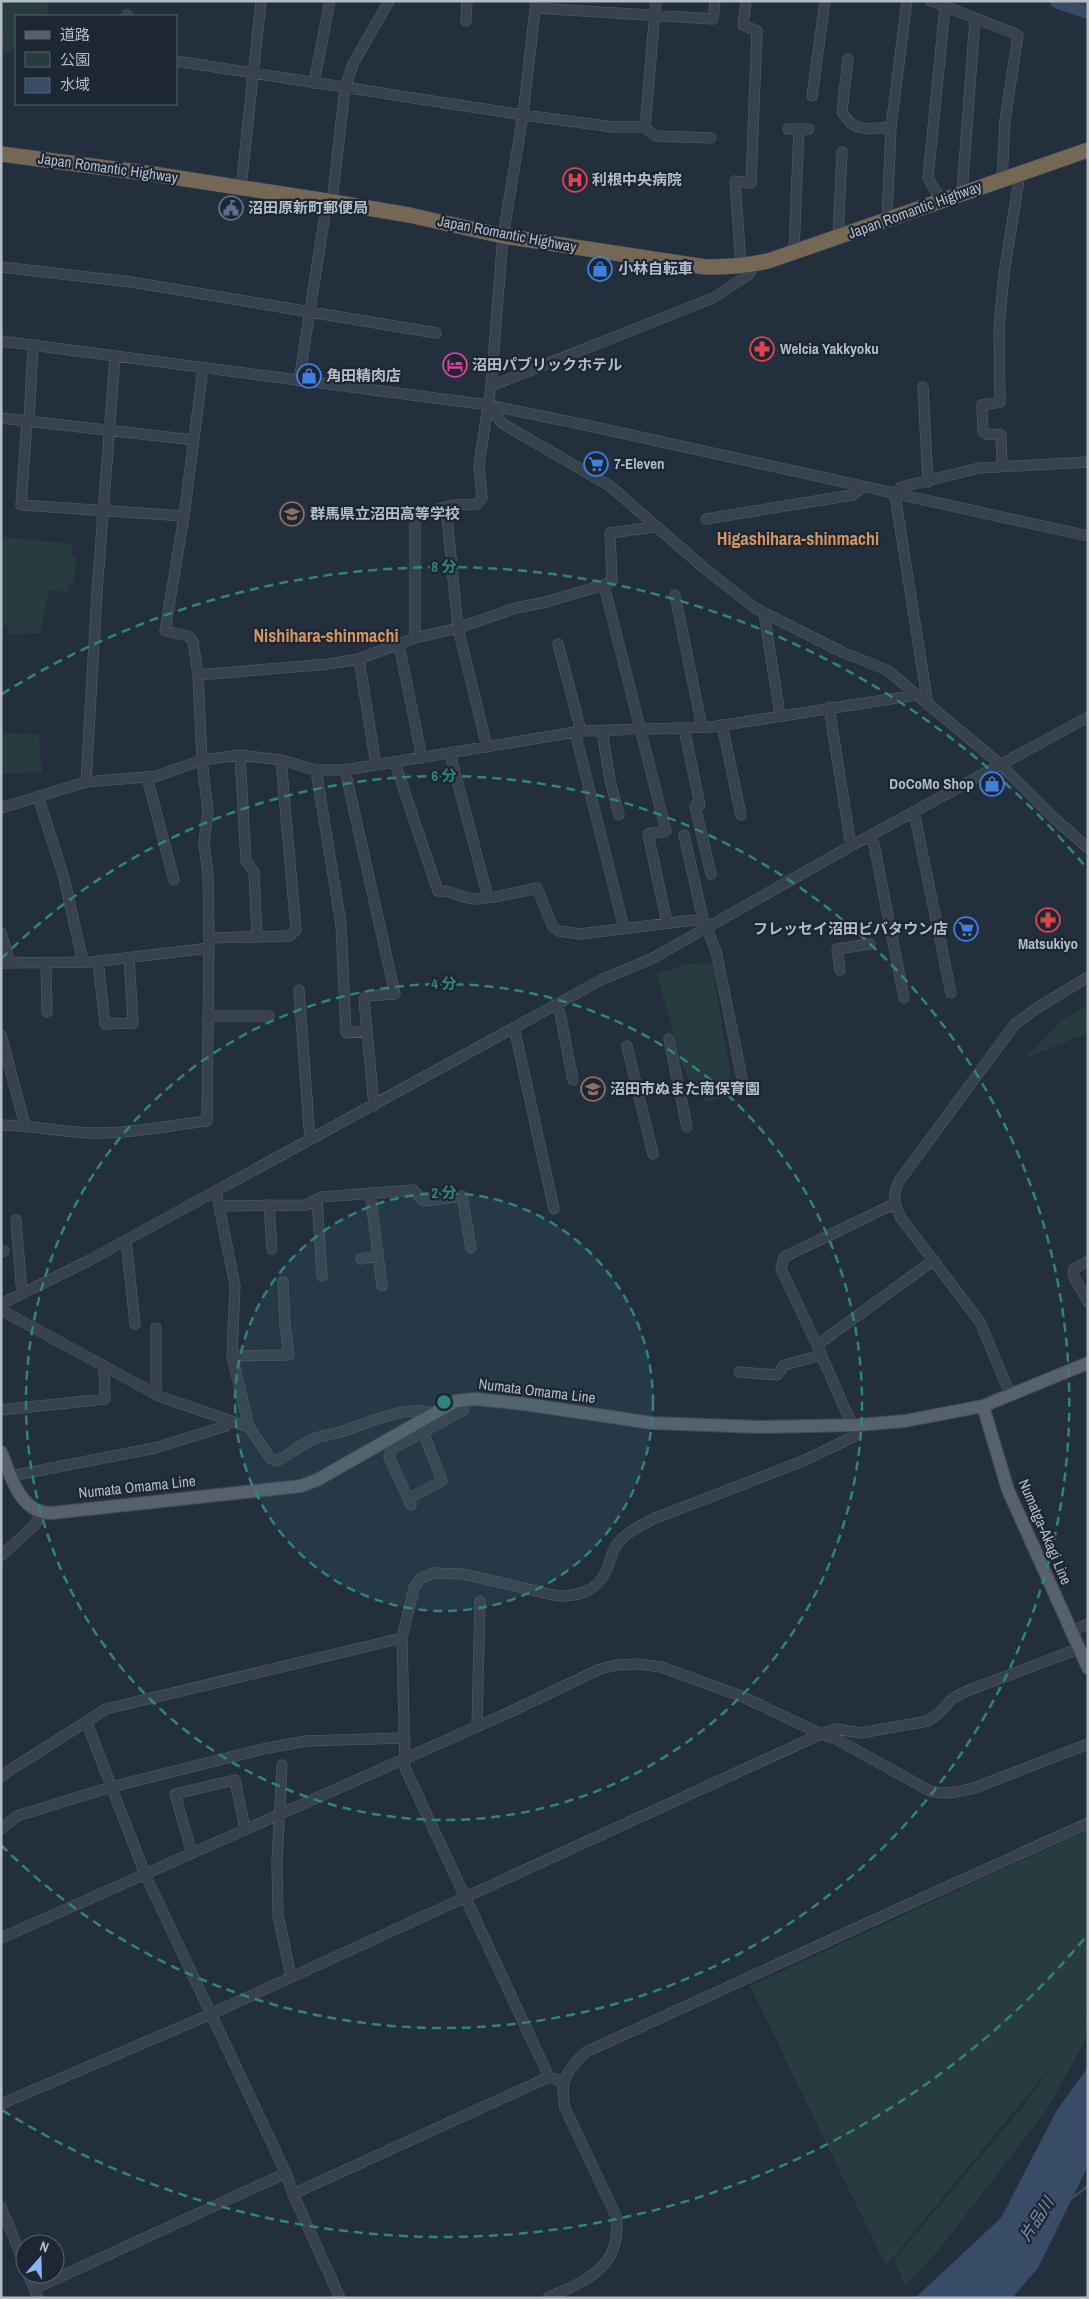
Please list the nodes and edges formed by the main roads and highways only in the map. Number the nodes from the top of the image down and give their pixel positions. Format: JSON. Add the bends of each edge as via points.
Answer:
{"nodes":[{"id":1,"x":1088,"y":150,"type":"edge"},
{"id":2,"x":1,"y":154,"type":"edge"},
{"id":3,"x":1088,"y":1363,"type":"edge"},
{"id":4,"x":983,"y":1406,"type":"junction"},
{"id":5,"x":1,"y":1452,"type":"edge"},
{"id":6,"x":7,"y":1472,"type":"edge"},
{"id":7,"x":1088,"y":1668,"type":"edge"}],
"edges":[{"from":1,"to":2,"type":"highway","name":"Japan Romantic Highway","via":[[838,238],[748,265],[706,267],[502,236],[329,201]]},
{"from":3,"to":4,"type":"main road","name":"Numata Omama Line"},
{"from":4,"to":6,"type":"main road","name":"Numata Omama Line","via":[[905,1421],[761,1427],[652,1423],[524,1404],[475,1399],[456,1401],[301,1486],[41,1513],[25,1503]]},
{"from":4,"to":7,"type":"main road","name":"Numatga-Akagi Line","via":[[1008,1490]]},
{"from":5,"to":6,"type":"main road"}]}
